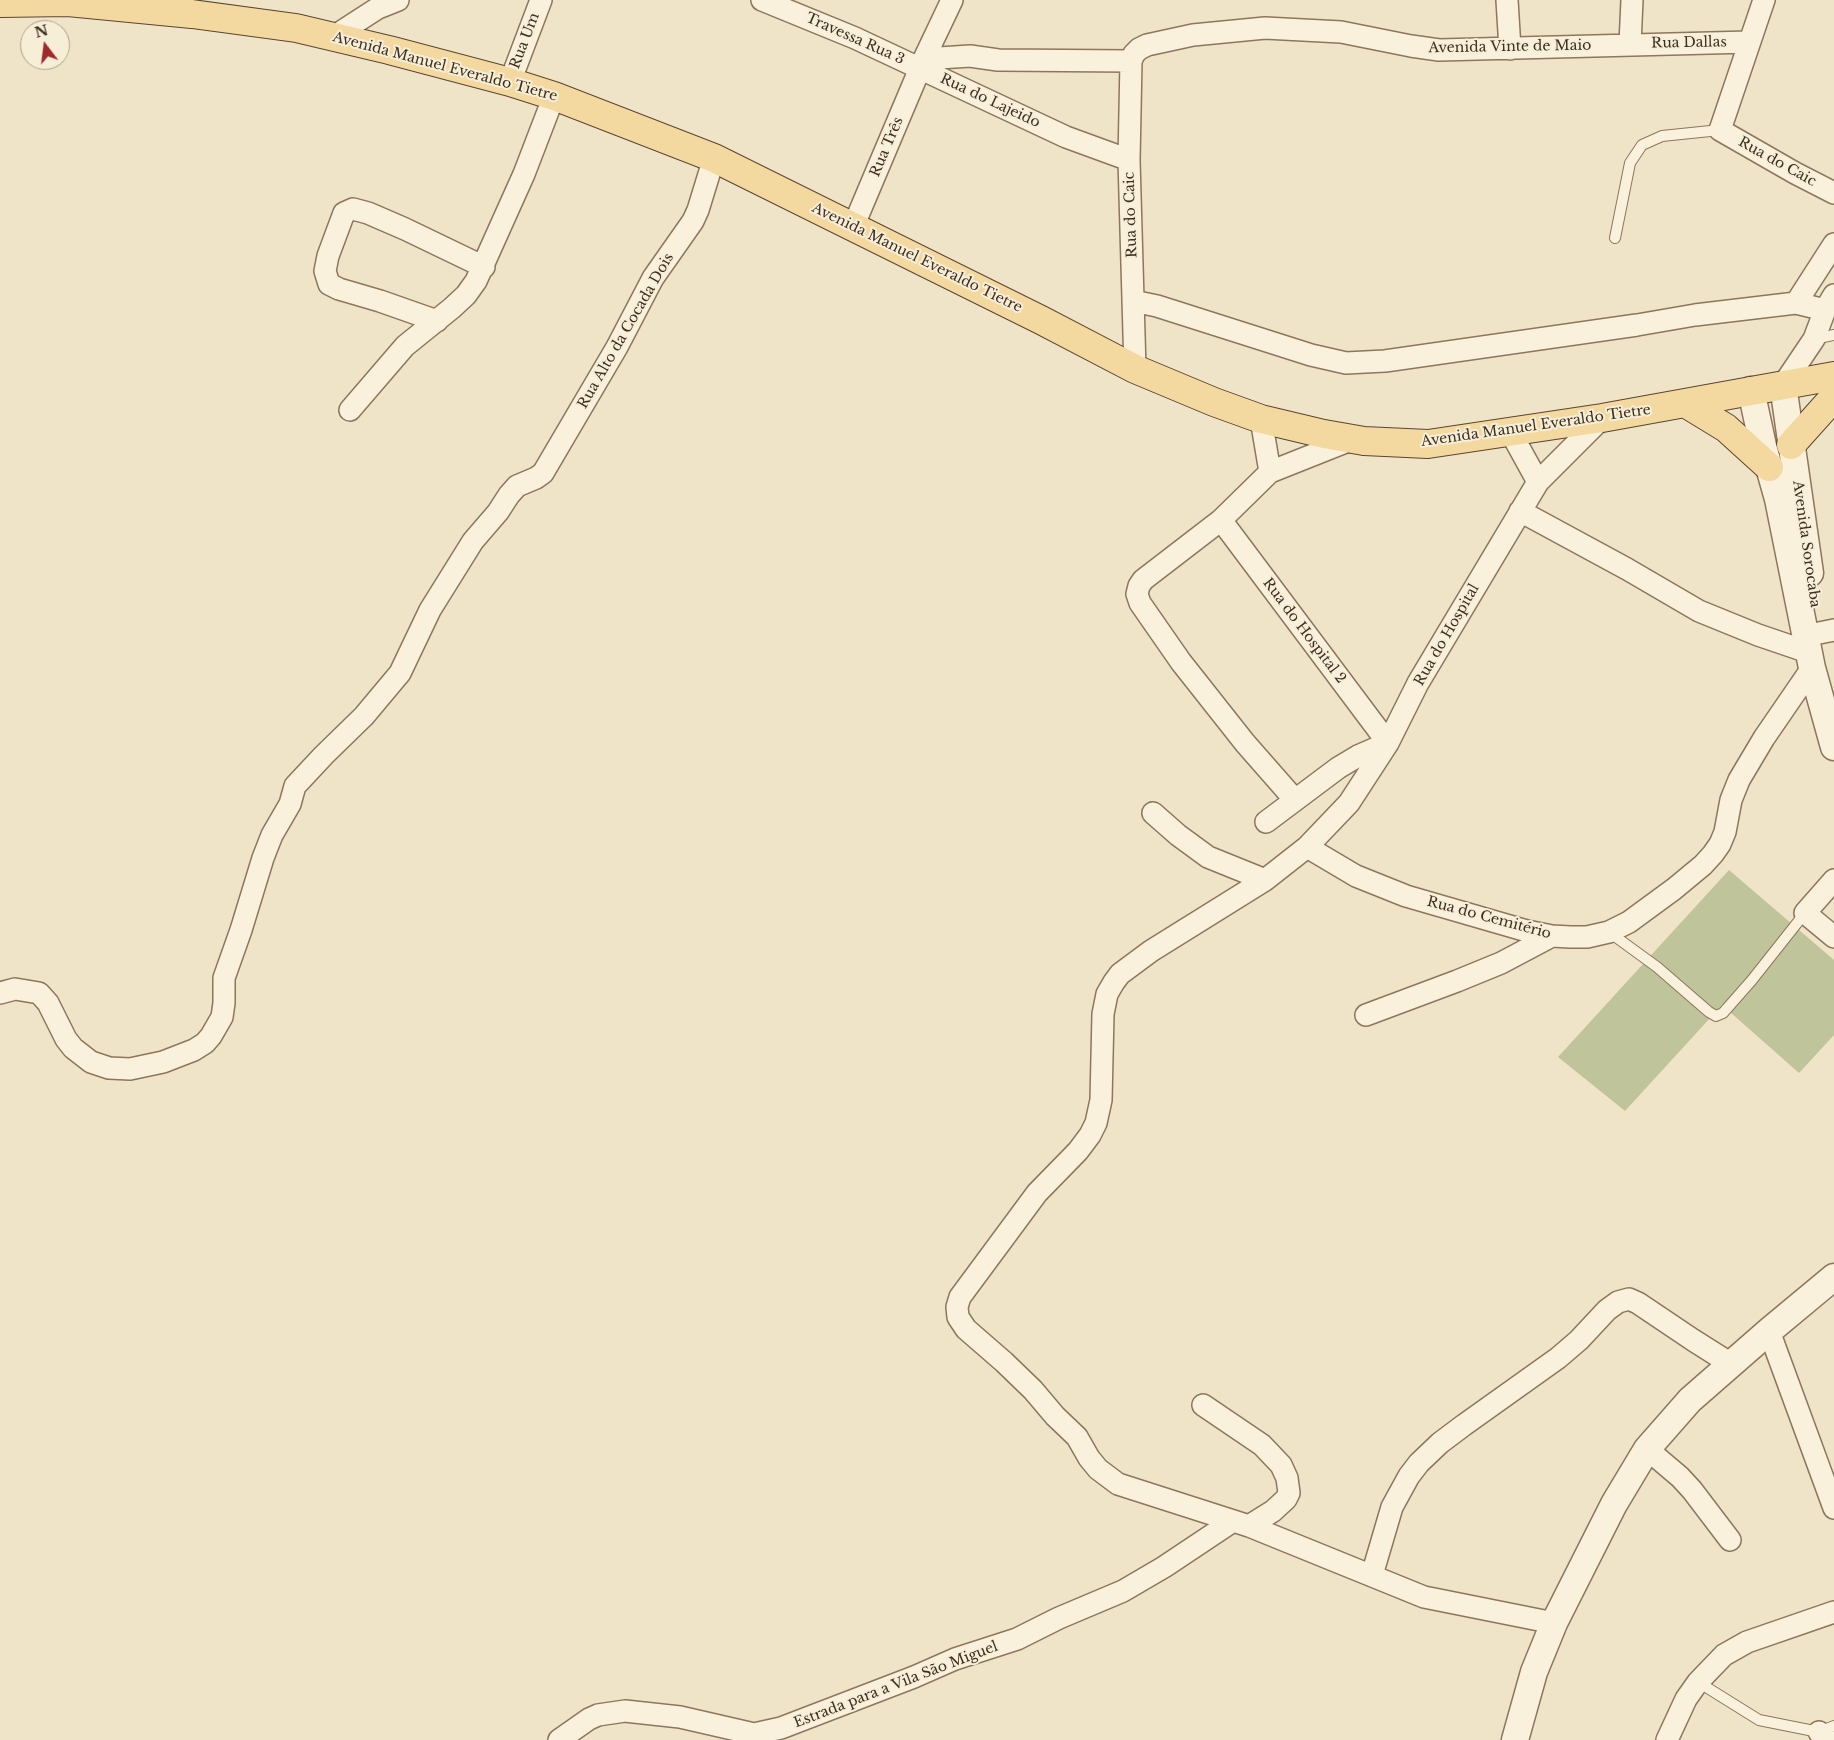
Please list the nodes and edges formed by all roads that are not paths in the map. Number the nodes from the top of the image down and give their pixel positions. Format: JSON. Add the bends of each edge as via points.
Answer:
{"nodes":[{"id":1,"x":398,"y":0,"type":"edge"},
{"id":2,"x":541,"y":0,"type":"edge"},
{"id":3,"x":762,"y":0,"type":"edge"},
{"id":4,"x":952,"y":0,"type":"edge"},
{"id":5,"x":1507,"y":0,"type":"edge"},
{"id":6,"x":1632,"y":0,"type":"edge"},
{"id":7,"x":1764,"y":0,"type":"edge"},
{"id":8,"x":68,"y":1,"type":"edge"},
{"id":9,"x":7,"y":5,"type":"edge"},
{"id":10,"x":804,"y":7,"type":"edge"},
{"id":11,"x":333,"y":37,"type":"junction"},
{"id":12,"x":1749,"y":42,"type":"junction"},
{"id":13,"x":1630,"y":44,"type":"junction"},
{"id":14,"x":1510,"y":49,"type":"junction"},
{"id":15,"x":1131,"y":61,"type":"junction"},
{"id":16,"x":922,"y":63,"type":"junction"},
{"id":17,"x":510,"y":82,"type":"junction"},
{"id":18,"x":554,"y":96,"type":"junction"},
{"id":19,"x":1720,"y":130,"type":"junction"},
{"id":20,"x":714,"y":158,"type":"junction"},
{"id":21,"x":1129,"y":160,"type":"junction"},
{"id":22,"x":1834,"y":193,"type":"edge"},
{"id":23,"x":853,"y":226,"type":"junction"},
{"id":24,"x":1615,"y":238,"type":"dead end"},
{"id":25,"x":1834,"y":244,"type":"edge"},
{"id":26,"x":484,"y":267,"type":"junction"},
{"id":27,"x":1133,"y":301,"type":"junction"},
{"id":28,"x":1796,"y":302,"type":"junction"},
{"id":29,"x":1830,"y":303,"type":"edge"},
{"id":30,"x":436,"y":321,"type":"junction"},
{"id":31,"x":1824,"y":337,"type":"edge"},
{"id":32,"x":1135,"y":369,"type":"junction"},
{"id":33,"x":1834,"y":376,"type":"edge"},
{"id":34,"x":1783,"y":385,"type":"junction"},
{"id":35,"x":1751,"y":390,"type":"junction"},
{"id":36,"x":1834,"y":397,"type":"edge"},
{"id":37,"x":1685,"y":403,"type":"junction"},
{"id":38,"x":350,"y":410,"type":"dead end"},
{"id":39,"x":1602,"y":418,"type":"junction"},
{"id":40,"x":1261,"y":419,"type":"junction"},
{"id":41,"x":1512,"y":433,"type":"junction"},
{"id":42,"x":1352,"y":439,"type":"junction"},
{"id":43,"x":1791,"y":445,"type":"junction"},
{"id":44,"x":1769,"y":467,"type":"junction"},
{"id":45,"x":1270,"y":472,"type":"junction"},
{"id":46,"x":1538,"y":482,"type":"junction"},
{"id":47,"x":1520,"y":512,"type":"junction"},
{"id":48,"x":1221,"y":520,"type":"junction"},
{"id":49,"x":1818,"y":646,"type":"edge"},
{"id":50,"x":1834,"y":702,"type":"edge"},
{"id":51,"x":1388,"y":743,"type":"junction"},
{"id":52,"x":1834,"y":747,"type":"edge"},
{"id":53,"x":1295,"y":800,"type":"junction"},
{"id":54,"x":1153,"y":813,"type":"dead end"},
{"id":55,"x":1266,"y":822,"type":"dead end"},
{"id":56,"x":1307,"y":847,"type":"junction"},
{"id":57,"x":1265,"y":880,"type":"junction"},
{"id":58,"x":1834,"y":880,"type":"edge"},
{"id":59,"x":1805,"y":913,"type":"junction"},
{"id":60,"x":1609,"y":932,"type":"junction"},
{"id":61,"x":1552,"y":936,"type":"junction"},
{"id":62,"x":1834,"y":937,"type":"edge"},
{"id":63,"x":0,"y":993,"type":"edge"},
{"id":64,"x":1366,"y":1015,"type":"dead end"},
{"id":65,"x":1834,"y":1277,"type":"edge"},
{"id":66,"x":1768,"y":1331,"type":"junction"},
{"id":67,"x":1732,"y":1364,"type":"junction"},
{"id":68,"x":1203,"y":1405,"type":"dead end"},
{"id":69,"x":1647,"y":1449,"type":"junction"},
{"id":70,"x":1834,"y":1508,"type":"edge"},
{"id":71,"x":1241,"y":1523,"type":"junction"},
{"id":72,"x":1730,"y":1540,"type":"dead end"},
{"id":73,"x":1372,"y":1575,"type":"junction"},
{"id":74,"x":1834,"y":1612,"type":"edge"},
{"id":75,"x":1554,"y":1623,"type":"junction"},
{"id":76,"x":1698,"y":1682,"type":"junction"},
{"id":77,"x":1827,"y":1733,"type":"edge"},
{"id":78,"x":559,"y":1740,"type":"edge"},
{"id":79,"x":1514,"y":1740,"type":"edge"},
{"id":80,"x":1666,"y":1740,"type":"edge"}],
"edges":[{"from":1,"to":11,"type":"street","via":[[378,8]]},
{"from":2,"to":17,"type":"street","name":"Rua Um"},
{"from":3,"to":10,"type":"street","name":"Travessa Rua 3"},
{"from":4,"to":16,"type":"street"},
{"from":5,"to":14,"type":"street"},
{"from":6,"to":13,"type":"street"},
{"from":7,"to":12,"type":"street"},
{"from":8,"to":9,"type":"main road","name":"Avenida Manuel Everaldo Tietre"},
{"from":8,"to":11,"type":"main road","name":"Avenida Manuel Everaldo Tietre","via":[[296,28]]},
{"from":10,"to":16,"type":"street","name":"Travessa Rua 3"},
{"from":11,"to":17,"type":"main road","name":"Avenida Manuel Everaldo Tietre"},
{"from":12,"to":13,"type":"street","name":"Rua Dallas"},
{"from":12,"to":19,"type":"street"},
{"from":13,"to":14,"type":"street","name":"Avenida Vinte de Maio"},
{"from":14,"to":15,"type":"street","name":"Avenida Vinte de Maio","via":[[1438,50],[1341,32],[1265,28],[1193,35],[1147,45],[1136,52]]},
{"from":15,"to":16,"type":"street","via":[[998,60],[970,56]]},
{"from":15,"to":21,"type":"street","name":"Rua do Caic"},
{"from":16,"to":21,"type":"street","name":"Rua do Lajeido","via":[[1066,137]]},
{"from":16,"to":23,"type":"street","name":"Rua Três"},
{"from":17,"to":18,"type":"main road","name":"Avenida Manuel Everaldo Tietre"},
{"from":18,"to":20,"type":"main road","name":"Avenida Manuel Everaldo Tietre"},
{"from":18,"to":26,"type":"street"},
{"from":19,"to":22,"type":"street","name":"Rua do Caic"},
{"from":19,"to":24,"type":"lane","via":[[1662,136],[1642,144],[1630,163]]},
{"from":20,"to":23,"type":"main road","name":"Avenida Manuel Everaldo Tietre"},
{"from":20,"to":63,"type":"street","name":"Rua Alto da Cocada Dois","via":[[693,221],[653,278],[617,348],[540,476],[513,490],[473,541],[430,610],[407,662],[393,682],[295,786],[290,804],[262,858],[228,965],[223,985],[222,1017],[211,1036],[205,1043],[180,1056],[142,1067],[109,1068],[80,1055],[66,1038],[44,996],[20,989]]},
{"from":21,"to":27,"type":"street","name":"Rua do Caic"},
{"from":23,"to":32,"type":"main road","name":"Avenida Manuel Everaldo Tietre"},
{"from":25,"to":28,"type":"street"},
{"from":26,"to":30,"type":"street","via":[[466,295]]},
{"from":26,"to":30,"type":"street","via":[[368,213],[353,209],[344,213],[328,256],[325,271],[329,284]]},
{"from":27,"to":28,"type":"street","via":[[1346,363],[1385,361]]},
{"from":27,"to":32,"type":"street","name":"Rua do Caic"},
{"from":28,"to":29,"type":"street"},
{"from":29,"to":31,"type":"street"},
{"from":30,"to":38,"type":"street","via":[[405,346]]},
{"from":31,"to":34,"type":"street"},
{"from":32,"to":40,"type":"main road","name":"Avenida Manuel Everaldo Tietre"},
{"from":33,"to":34,"type":"main road","name":"Avenida Manuel Everaldo Tietre"},
{"from":34,"to":35,"type":"main road","name":"Avenida Manuel Everaldo Tietre"},
{"from":34,"to":43,"type":"street","name":"Avenida Sorocaba"},
{"from":35,"to":37,"type":"main road","name":"Avenida Manuel Everaldo Tietre"},
{"from":35,"to":44,"type":"street","name":"Avenida Sorocaba"},
{"from":36,"to":43,"type":"main road"},
{"from":37,"to":39,"type":"main road","name":"Avenida Manuel Everaldo Tietre"},
{"from":37,"to":44,"type":"main road","via":[[1717,420]]},
{"from":39,"to":41,"type":"main road","name":"Avenida Manuel Everaldo Tietre"},
{"from":39,"to":46,"type":"street","name":"Rua do Hospital"},
{"from":40,"to":42,"type":"main road","name":"Avenida Manuel Everaldo Tietre"},
{"from":40,"to":45,"type":"street"},
{"from":41,"to":42,"type":"main road","name":"Avenida Manuel Everaldo Tietre","via":[[1428,444]]},
{"from":41,"to":46,"type":"street"},
{"from":42,"to":45,"type":"street"},
{"from":43,"to":49,"type":"street","name":"Avenida Sorocaba"},
{"from":44,"to":49,"type":"street","name":"Avenida Sorocaba"},
{"from":45,"to":48,"type":"street"},
{"from":46,"to":47,"type":"street","name":"Rua do Hospital"},
{"from":47,"to":49,"type":"street","via":[[1699,610],[1758,635]]},
{"from":47,"to":51,"type":"street","name":"Rua do Hospital","via":[[1418,683]]},
{"from":48,"to":51,"type":"street","name":"Rua do Hospital 2"},
{"from":48,"to":53,"type":"street","via":[[1159,566],[1140,584],[1137,594],[1187,670]]},
{"from":49,"to":50,"type":"street","name":"Avenida Sorocaba"},
{"from":49,"to":52,"type":"street","name":"Avenida Sorocaba"},
{"from":49,"to":60,"type":"street","name":"Rua do Cemitério","via":[[1739,780],[1731,800],[1725,832],[1713,854],[1674,889]]},
{"from":51,"to":53,"type":"street","via":[[1338,768]]},
{"from":51,"to":56,"type":"street","name":"Rua do Hospital","via":[[1349,804]]},
{"from":53,"to":55,"type":"street"},
{"from":54,"to":57,"type":"street","via":[[1208,857]]},
{"from":56,"to":57,"type":"street","name":"Rua do Hospital"},
{"from":56,"to":61,"type":"street","name":"Rua do Cemitério","via":[[1356,876],[1406,896]]},
{"from":57,"to":71,"type":"street","name":"Rua do Hospital","via":[[1152,951],[1114,982],[1103,1014],[1101,1100],[1093,1129],[1078,1151],[1037,1193],[960,1297],[957,1307],[958,1317],[966,1329],[1033,1390],[1077,1437],[1089,1458],[1107,1476],[1118,1484]]},
{"from":58,"to":59,"type":"street"},
{"from":59,"to":60,"type":"lane","via":[[1724,1013],[1716,1016]]},
{"from":59,"to":62,"type":"street"},
{"from":60,"to":61,"type":"street","name":"Rua do Cemitério","via":[[1587,937]]},
{"from":61,"to":64,"type":"street","via":[[1501,963]]},
{"from":65,"to":66,"type":"street"},
{"from":66,"to":67,"type":"street"},
{"from":66,"to":70,"type":"street"},
{"from":67,"to":69,"type":"street","via":[[1690,1400]]},
{"from":67,"to":73,"type":"street","via":[[1638,1302],[1630,1299],[1618,1302],[1558,1358],[1458,1429],[1419,1463],[1392,1507]]},
{"from":68,"to":71,"type":"street","name":"Estrada para a Vila São Miguel","via":[[1262,1445],[1281,1465],[1287,1478],[1286,1499],[1274,1510]]},
{"from":69,"to":72,"type":"street","via":[[1692,1490]]},
{"from":69,"to":75,"type":"street","via":[[1614,1504]]},
{"from":71,"to":73,"type":"street"},
{"from":71,"to":78,"type":"street","name":"Estrada para a Vila São Miguel","via":[[1123,1591],[1017,1639],[955,1659],[914,1678],[781,1728],[754,1734],[680,1717],[625,1711],[598,1715]]},
{"from":73,"to":75,"type":"street","via":[[1424,1597]]},
{"from":74,"to":76,"type":"street","via":[[1739,1646],[1724,1654]]},
{"from":75,"to":79,"type":"street","via":[[1534,1672]]},
{"from":76,"to":77,"type":"lane","via":[[1759,1720]]},
{"from":76,"to":80,"type":"street"}]}
